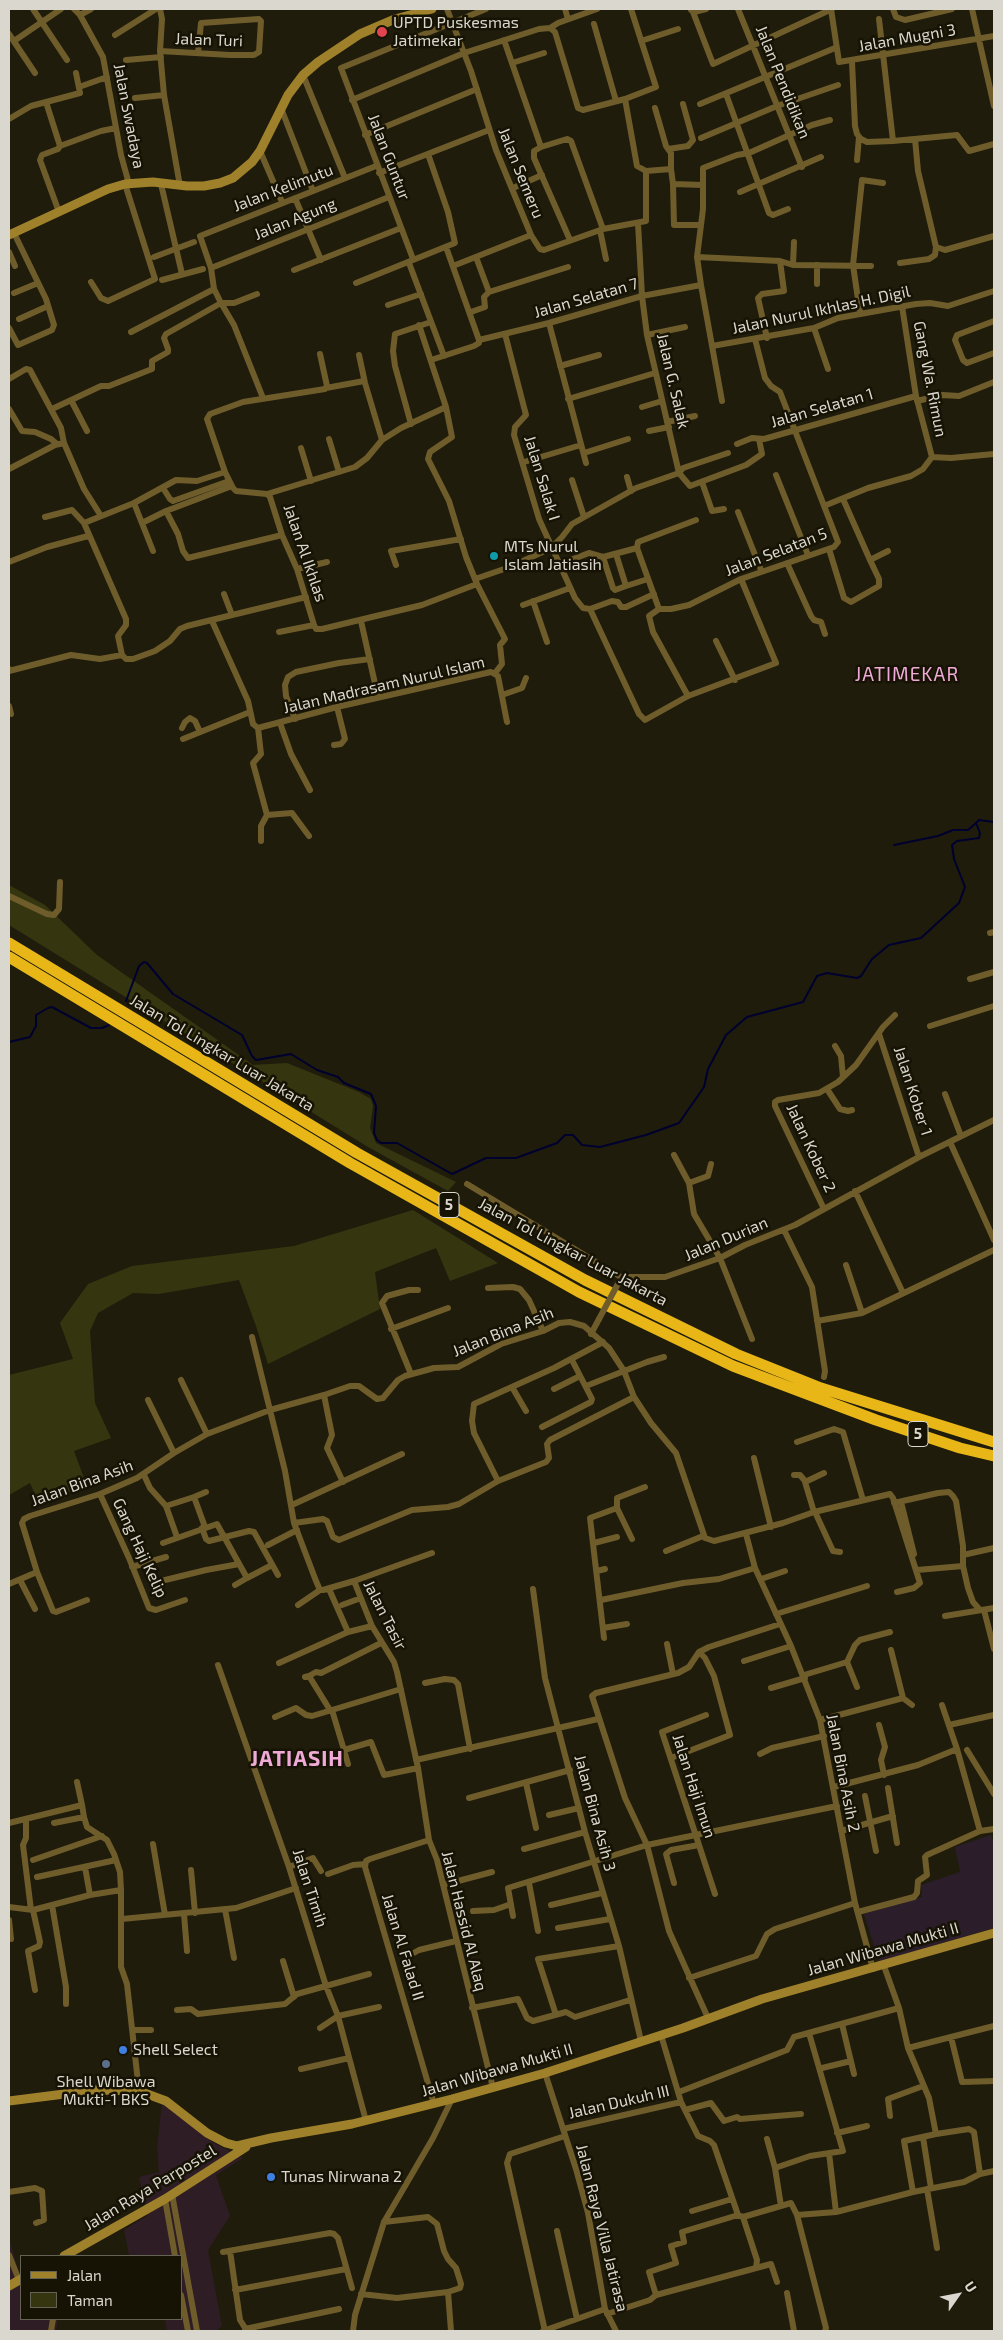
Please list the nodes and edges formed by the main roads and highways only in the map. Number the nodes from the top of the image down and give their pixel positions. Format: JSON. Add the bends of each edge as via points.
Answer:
{"nodes":[{"id":1,"x":432,"y":9,"type":"edge"},
{"id":2,"x":12,"y":234,"type":"edge"},
{"id":3,"x":9,"y":943,"type":"edge"},
{"id":4,"x":9,"y":958,"type":"edge"},
{"id":5,"x":949,"y":1429,"type":"junction"},
{"id":6,"x":994,"y":1435,"type":"edge"},
{"id":7,"x":994,"y":1442,"type":"edge"},
{"id":8,"x":960,"y":1448,"type":"junction"},
{"id":9,"x":994,"y":1456,"type":"edge"},
{"id":10,"x":994,"y":1461,"type":"edge"},
{"id":11,"x":994,"y":1933,"type":"edge"},
{"id":12,"x":9,"y":2101,"type":"edge"},
{"id":13,"x":250,"y":2144,"type":"junction"},
{"id":14,"x":66,"y":2255,"type":"edge"},
{"id":15,"x":20,"y":2280,"type":"edge"},
{"id":16,"x":9,"y":2286,"type":"edge"}],
"edges":[{"from":1,"to":2,"type":"main road","via":[[360,34],[330,52],[303,75],[280,108],[260,151],[244,170],[227,181],[180,186],[127,184],[108,189]]},
{"from":3,"to":5,"type":"highway","name":"Jalan Tol Lingkar Luar Jakarta","number":"5","via":[[356,1153],[585,1280],[736,1354],[821,1388]]},
{"from":4,"to":8,"type":"highway","name":"Jalan Tol Lingkar Luar Jakarta","number":"5","via":[[324,1148],[579,1292],[733,1366]]},
{"from":5,"to":6,"type":"highway"},
{"from":5,"to":7,"type":"highway","name":"Jalan Tol Lingkar Luar Jakarta","number":"5"},
{"from":8,"to":9,"type":"highway","name":"Jalan Tol Lingkar Luar Jakarta","number":"5"},
{"from":8,"to":10,"type":"highway"},
{"from":11,"to":13,"type":"main road","name":"Jalan Wibawa Mukti II","via":[[762,1999],[493,2088],[366,2121]]},
{"from":12,"to":13,"type":"main road","name":"Jalan Wibawa Mukti II","via":[[96,2090],[139,2091],[166,2101],[207,2133],[226,2143],[237,2146]]},
{"from":13,"to":14,"type":"main road","name":"Jalan Raya Parpostel"},
{"from":15,"to":16,"type":"main road"}]}
